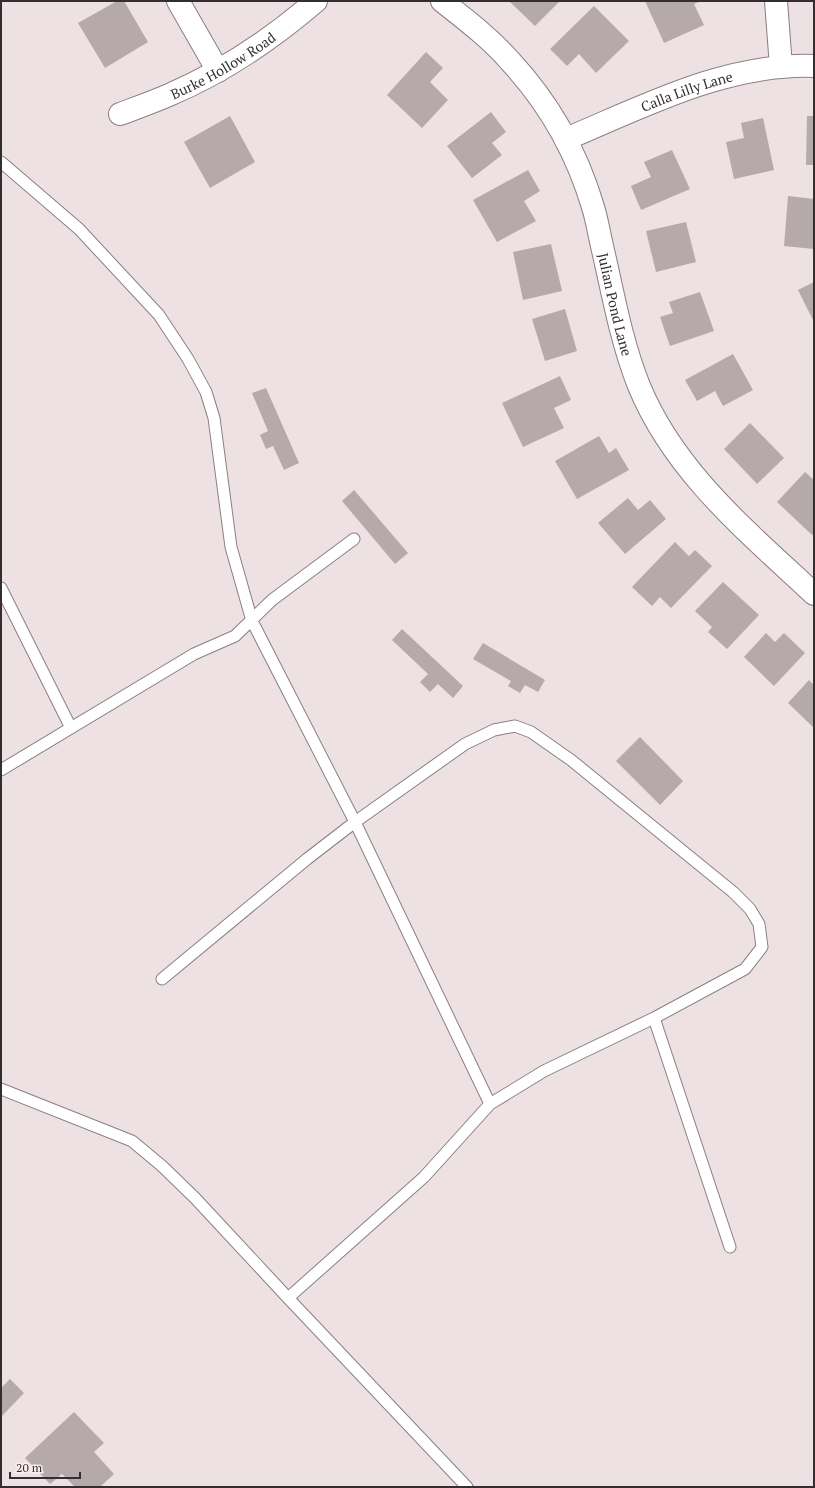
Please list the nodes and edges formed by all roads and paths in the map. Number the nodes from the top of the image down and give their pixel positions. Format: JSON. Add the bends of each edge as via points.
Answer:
{"nodes":[{"id":1,"x":178,"y":1,"type":"edge"},
{"id":2,"x":316,"y":1,"type":"edge"},
{"id":3,"x":442,"y":1,"type":"edge"},
{"id":4,"x":776,"y":1,"type":"edge"},
{"id":5,"x":814,"y":66,"type":"edge"},
{"id":6,"x":781,"y":67,"type":"junction"},
{"id":7,"x":218,"y":71,"type":"junction"},
{"id":8,"x":120,"y":114,"type":"dead end"},
{"id":9,"x":566,"y":139,"type":"junction"},
{"id":10,"x":1,"y":162,"type":"edge"},
{"id":11,"x":354,"y":539,"type":"dead end"},
{"id":12,"x":1,"y":588,"type":"edge"},
{"id":13,"x":814,"y":594,"type":"edge"},
{"id":14,"x":252,"y":621,"type":"junction"},
{"id":15,"x":71,"y":728,"type":"junction"},
{"id":16,"x":1,"y":770,"type":"edge"},
{"id":17,"x":355,"y":822,"type":"junction"},
{"id":18,"x":162,"y":979,"type":"dead end"},
{"id":19,"x":654,"y":1018,"type":"junction"},
{"id":20,"x":1,"y":1089,"type":"edge"},
{"id":21,"x":490,"y":1104,"type":"junction"},
{"id":22,"x":730,"y":1247,"type":"dead end"},
{"id":23,"x":288,"y":1298,"type":"junction"},
{"id":24,"x":467,"y":1487,"type":"edge"}],
"edges":[{"from":1,"to":7,"type":"street"},
{"from":2,"to":7,"type":"street","name":"Burke Hollow Road","via":[[290,23]]},
{"from":3,"to":9,"type":"street","name":"Julian Pond Lane","via":[[510,60],[538,95]]},
{"from":4,"to":6,"type":"street"},
{"from":5,"to":6,"type":"street","name":"Calla Lilly Lane"},
{"from":6,"to":9,"type":"street","name":"Calla Lilly Lane","via":[[731,75],[691,87]]},
{"from":7,"to":8,"type":"street","name":"Burke Hollow Road","via":[[169,95]]},
{"from":9,"to":13,"type":"street","name":"Julian Pond Lane","via":[[594,208],[624,342],[639,386],[660,428],[685,466],[715,501]]},
{"from":10,"to":14,"type":"lane","via":[[79,229],[159,315],[188,359],[206,392],[214,418],[231,547]]},
{"from":11,"to":14,"type":"lane","via":[[272,600]]},
{"from":12,"to":15,"type":"lane"},
{"from":14,"to":15,"type":"lane","via":[[235,636],[194,654]]},
{"from":14,"to":17,"type":"lane"},
{"from":15,"to":16,"type":"lane"},
{"from":17,"to":18,"type":"lane"},
{"from":17,"to":19,"type":"lane","via":[[465,744],[494,730],[516,726],[531,732],[571,760],[733,892],[750,909],[759,924],[762,947],[745,969]]},
{"from":17,"to":21,"type":"lane"},
{"from":19,"to":21,"type":"lane","via":[[544,1071]]},
{"from":19,"to":22,"type":"lane"},
{"from":20,"to":23,"type":"lane","via":[[132,1141],[195,1198]]},
{"from":21,"to":23,"type":"lane","via":[[424,1177]]},
{"from":23,"to":24,"type":"lane"}]}
